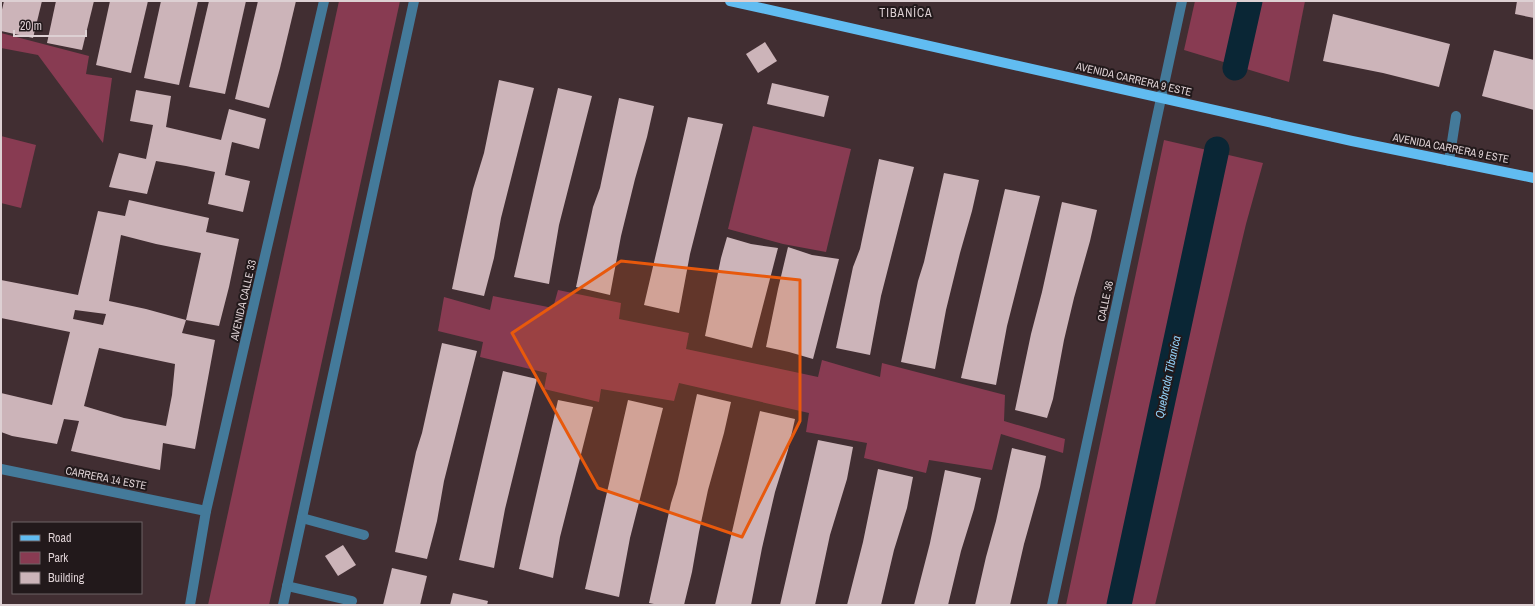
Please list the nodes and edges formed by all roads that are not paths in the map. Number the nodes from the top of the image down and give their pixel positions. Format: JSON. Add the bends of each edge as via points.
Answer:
{"nodes":[{"id":1,"x":324,"y":1,"type":"edge"},
{"id":2,"x":414,"y":1,"type":"edge"},
{"id":3,"x":730,"y":1,"type":"edge"},
{"id":4,"x":1182,"y":1,"type":"edge"},
{"id":5,"x":1162,"y":97,"type":"junction"},
{"id":6,"x":1456,"y":116,"type":"dead end"},
{"id":7,"x":1449,"y":160,"type":"junction"},
{"id":8,"x":1534,"y":178,"type":"edge"},
{"id":9,"x":1,"y":469,"type":"edge"},
{"id":10,"x":206,"y":511,"type":"junction"},
{"id":11,"x":302,"y":518,"type":"junction"},
{"id":12,"x":364,"y":535,"type":"dead end"},
{"id":13,"x":287,"y":586,"type":"junction"},
{"id":14,"x":352,"y":601,"type":"dead end"},
{"id":15,"x":190,"y":605,"type":"edge"},
{"id":16,"x":283,"y":605,"type":"edge"},
{"id":17,"x":1052,"y":605,"type":"edge"}],
"edges":[{"from":1,"to":10,"type":"street","name":"AVENIDA CALLE 33"},
{"from":2,"to":11,"type":"street"},
{"from":3,"to":5,"type":"main road","name":"AVENIDA CARRERA 9 ESTE"},
{"from":4,"to":5,"type":"street","name":"CALLE 36"},
{"from":5,"to":7,"type":"main road","name":"AVENIDA CARRERA 9 ESTE","via":[[1352,141]]},
{"from":5,"to":17,"type":"street","name":"CALLE 36"},
{"from":6,"to":7,"type":"street"},
{"from":7,"to":8,"type":"main road","name":"AVENIDA CARRERA 9 ESTE"},
{"from":9,"to":10,"type":"street","name":"CARRERA 14 ESTE"},
{"from":10,"to":15,"type":"street","name":"AVENIDA CALLE 33"},
{"from":11,"to":12,"type":"street"},
{"from":11,"to":13,"type":"street"},
{"from":13,"to":14,"type":"street"},
{"from":13,"to":16,"type":"street"}]}
